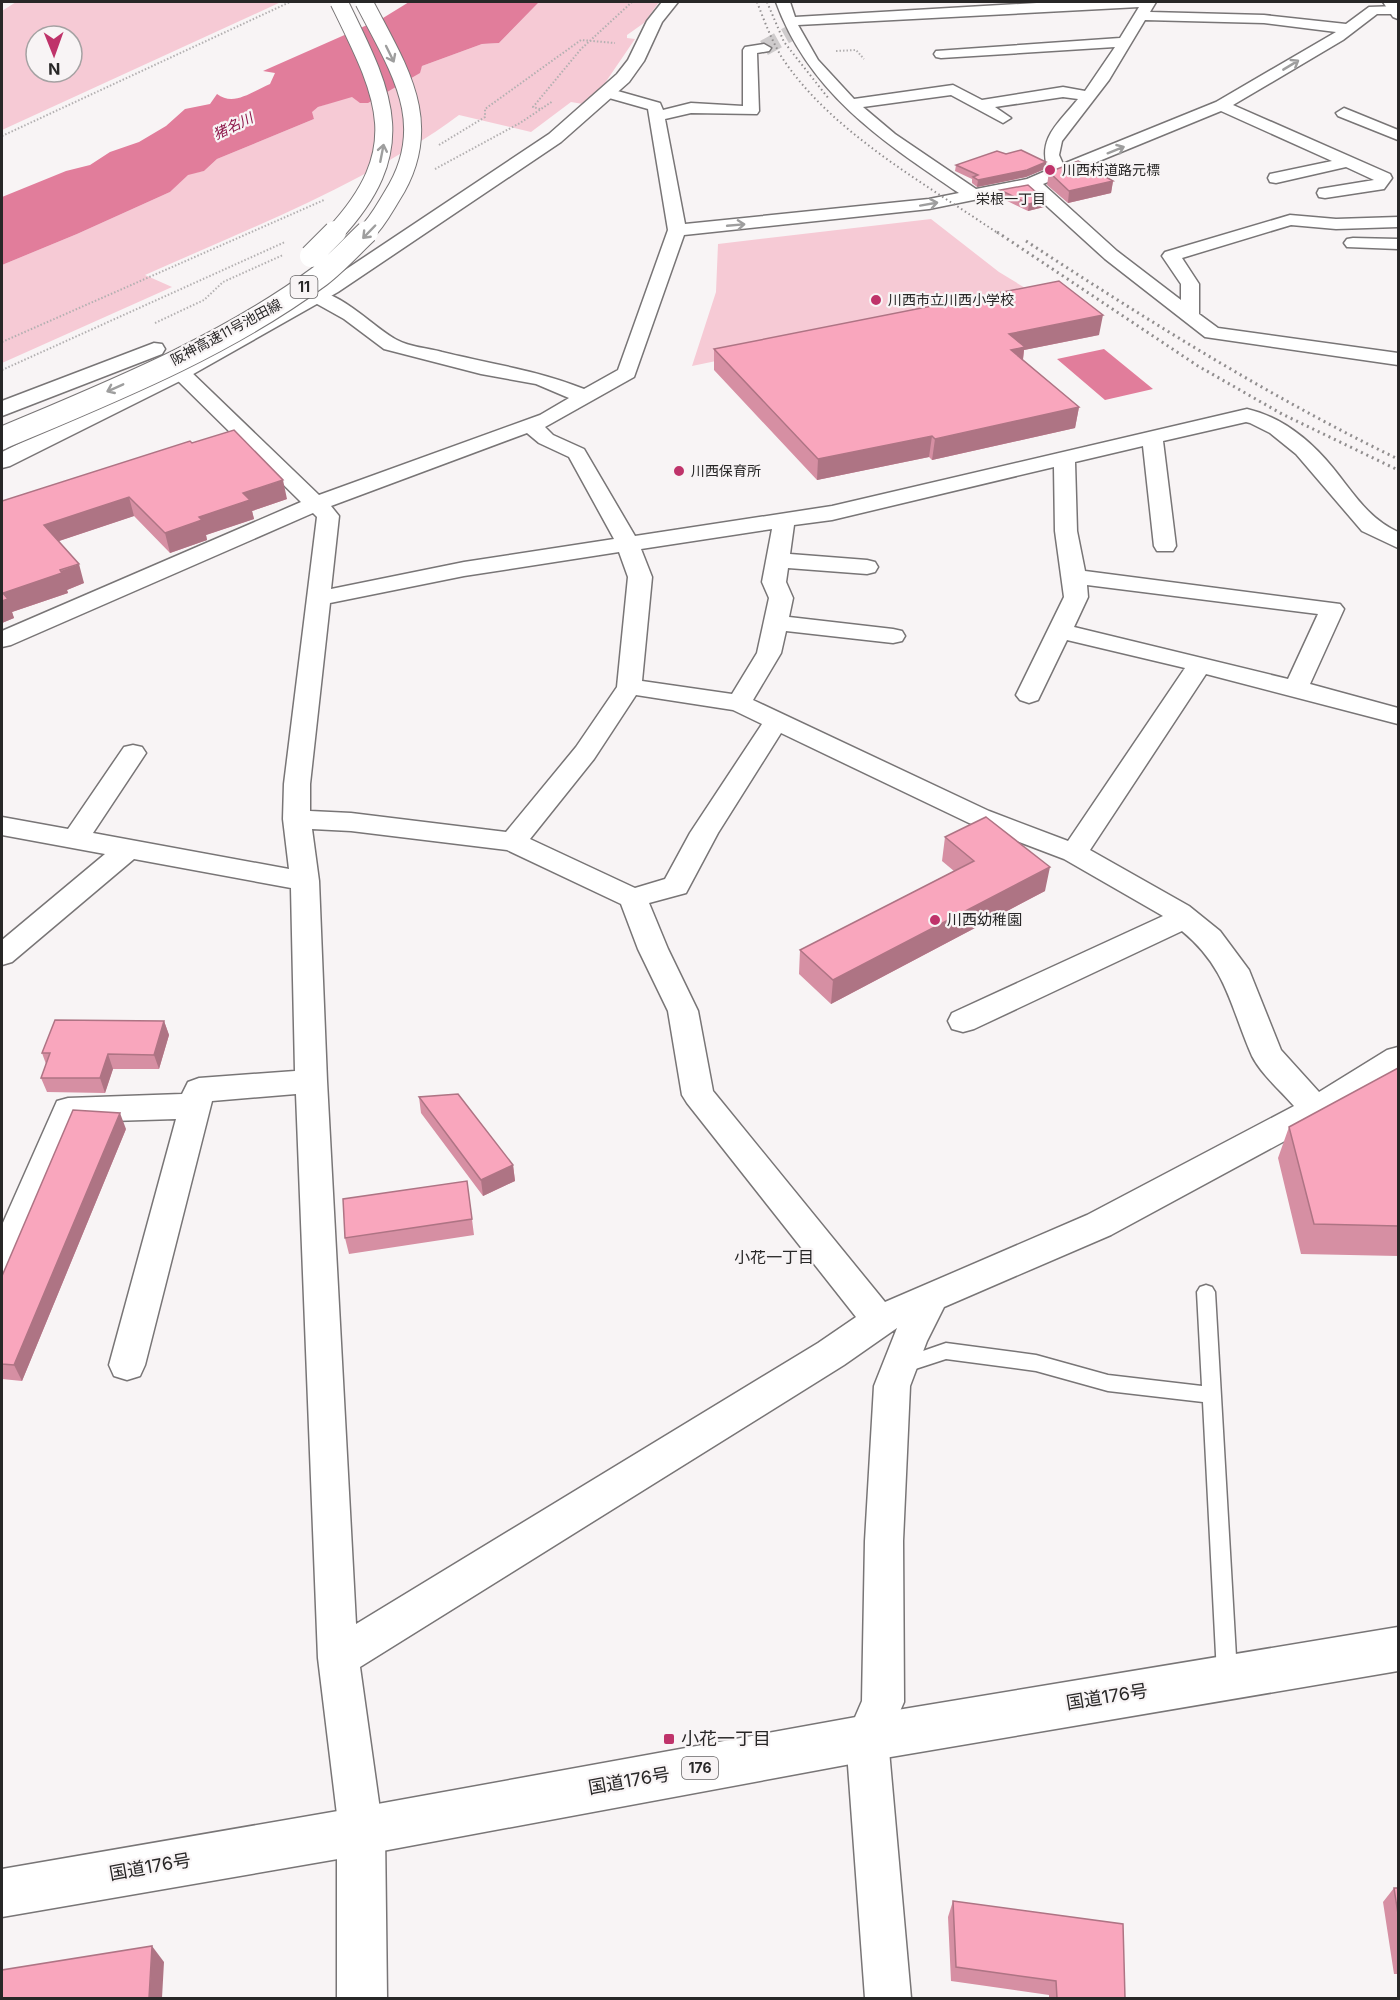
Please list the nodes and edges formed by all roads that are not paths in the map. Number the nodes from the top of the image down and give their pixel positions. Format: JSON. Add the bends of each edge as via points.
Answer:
{"nodes":[{"id":1,"x":339,"y":2,"type":"edge"},
{"id":2,"x":364,"y":2,"type":"edge"},
{"id":3,"x":670,"y":2,"type":"edge"},
{"id":4,"x":783,"y":2,"type":"edge"},
{"id":5,"x":994,"y":7,"type":"edge"},
{"id":6,"x":1146,"y":7,"type":"edge"},
{"id":7,"x":1396,"y":9,"type":"edge"},
{"id":8,"x":1344,"y":12,"type":"dead end"},
{"id":9,"x":1367,"y":16,"type":"junction"},
{"id":10,"x":792,"y":29,"type":"junction"},
{"id":11,"x":1348,"y":29,"type":"junction"},
{"id":12,"x":1125,"y":42,"type":"junction"},
{"id":13,"x":764,"y":48,"type":"tunnel mouth"},
{"id":14,"x":1023,"y":48,"type":"junction"},
{"id":15,"x":941,"y":54,"type":"dead end"},
{"id":16,"x":607,"y":93,"type":"junction"},
{"id":17,"x":1088,"y":96,"type":"junction"},
{"id":18,"x":852,"y":104,"type":"junction"},
{"id":19,"x":981,"y":105,"type":"junction"},
{"id":20,"x":1221,"y":105,"type":"junction"},
{"id":21,"x":1344,"y":113,"type":"dead end"},
{"id":22,"x":657,"y":116,"type":"junction"},
{"id":23,"x":1003,"y":117,"type":"dead end"},
{"id":24,"x":1398,"y":135,"type":"edge"},
{"id":25,"x":1296,"y":138,"type":"junction"},
{"id":26,"x":1269,"y":145,"type":"dead end"},
{"id":27,"x":1348,"y":162,"type":"junction"},
{"id":28,"x":1057,"y":172,"type":"junction"},
{"id":29,"x":1276,"y":178,"type":"dead end"},
{"id":30,"x":1032,"y":183,"type":"junction"},
{"id":31,"x":1325,"y":193,"type":"dead end"},
{"id":32,"x":975,"y":196,"type":"junction"},
{"id":33,"x":1398,"y":222,"type":"edge"},
{"id":34,"x":677,"y":230,"type":"junction"},
{"id":35,"x":1353,"y":243,"type":"dead end"},
{"id":36,"x":1398,"y":243,"type":"edge"},
{"id":37,"x":299,"y":265,"type":"dead end"},
{"id":38,"x":317,"y":296,"type":"junction"},
{"id":39,"x":1190,"y":316,"type":"junction"},
{"id":40,"x":1398,"y":359,"type":"edge"},
{"id":41,"x":180,"y":372,"type":"junction"},
{"id":42,"x":585,"y":397,"type":"junction"},
{"id":43,"x":2,"y":408,"type":"edge"},
{"id":44,"x":2,"y":417,"type":"edge"},
{"id":45,"x":531,"y":426,"type":"junction"},
{"id":46,"x":1152,"y":437,"type":"junction"},
{"id":47,"x":2,"y":439,"type":"edge"},
{"id":48,"x":1064,"y":458,"type":"junction"},
{"id":49,"x":2,"y":461,"type":"edge"},
{"id":50,"x":316,"y":504,"type":"junction"},
{"id":51,"x":784,"y":521,"type":"junction"},
{"id":52,"x":1398,"y":541,"type":"edge"},
{"id":53,"x":627,"y":542,"type":"junction"},
{"id":54,"x":1165,"y":546,"type":"dead end"},
{"id":55,"x":777,"y":560,"type":"junction"},
{"id":56,"x":867,"y":567,"type":"dead end"},
{"id":57,"x":1076,"y":577,"type":"junction"},
{"id":58,"x":317,"y":599,"type":"junction"},
{"id":59,"x":776,"y":623,"type":"junction"},
{"id":60,"x":1060,"y":631,"type":"junction"},
{"id":61,"x":893,"y":636,"type":"dead end"},
{"id":62,"x":2,"y":640,"type":"edge"},
{"id":63,"x":1200,"y":664,"type":"junction"},
{"id":64,"x":629,"y":687,"type":"junction"},
{"id":65,"x":1296,"y":688,"type":"junction"},
{"id":66,"x":1029,"y":695,"type":"dead end"},
{"id":67,"x":739,"y":703,"type":"junction"},
{"id":68,"x":1398,"y":716,"type":"edge"},
{"id":69,"x":776,"y":721,"type":"junction"},
{"id":70,"x":133,"y":753,"type":"dead end"},
{"id":71,"x":297,"y":819,"type":"junction"},
{"id":72,"x":2,"y":826,"type":"edge"},
{"id":73,"x":75,"y":839,"type":"junction"},
{"id":74,"x":513,"y":842,"type":"junction"},
{"id":75,"x":128,"y":849,"type":"junction"},
{"id":76,"x":1074,"y":854,"type":"junction"},
{"id":77,"x":305,"y":881,"type":"junction"},
{"id":78,"x":633,"y":897,"type":"junction"},
{"id":79,"x":1185,"y":918,"type":"junction"},
{"id":80,"x":2,"y":955,"type":"edge"},
{"id":81,"x":963,"y":1021,"type":"dead end"},
{"id":82,"x":1398,"y":1058,"type":"edge"},
{"id":83,"x":311,"y":1081,"type":"junction"},
{"id":84,"x":195,"y":1106,"type":"junction"},
{"id":85,"x":1316,"y":1109,"type":"junction"},
{"id":86,"x":2,"y":1263,"type":"edge"},
{"id":87,"x":1206,"y":1292,"type":"dead end"},
{"id":88,"x":932,"y":1296,"type":"junction"},
{"id":89,"x":879,"y":1320,"type":"junction"},
{"id":90,"x":127,"y":1365,"type":"dead end"},
{"id":91,"x":898,"y":1367,"type":"junction"},
{"id":92,"x":1212,"y":1395,"type":"junction"},
{"id":93,"x":1398,"y":1649,"type":"edge"},
{"id":94,"x":338,"y":1658,"type":"junction"},
{"id":95,"x":1227,"y":1677,"type":"junction"},
{"id":96,"x":867,"y":1738,"type":"junction"},
{"id":97,"x":361,"y":1831,"type":"junction"},
{"id":98,"x":2,"y":1893,"type":"edge"},
{"id":99,"x":362,"y":1998,"type":"edge"},
{"id":100,"x":888,"y":1998,"type":"edge"}],
"edges":[{"from":37,"to":1,"type":"main road","number":"11","one_way":true,"bridge":true,"via":[[339,230],[363,201],[377,174],[384,147],[381,101]]},
{"from":2,"to":47,"type":"main road","name":"阪神高速11号池田線","number":"11","one_way":true,"bridge":true,"via":[[408,95],[414,119],[407,173],[394,202],[373,230],[339,261],[242,326]]},
{"from":3,"to":16,"type":"main road","via":[[655,21],[636,61]]},
{"from":4,"to":10,"type":"street"},
{"from":5,"to":6,"type":"street"},
{"from":5,"to":10,"type":"street"},
{"from":5,"to":14,"type":"street"},
{"from":6,"to":11,"type":"street"},
{"from":6,"to":12,"type":"street"},
{"from":7,"to":9,"type":"street","via":[[1374,10]]},
{"from":8,"to":9,"type":"street"},
{"from":9,"to":11,"type":"street"},
{"from":10,"to":18,"type":"street","via":[[813,62]]},
{"from":20,"to":11,"type":"street","one_way":true},
{"from":12,"to":14,"type":"street"},
{"from":12,"to":17,"type":"street"},
{"from":13,"to":22,"type":"street","via":[[750,50],[751,111],[691,108]]},
{"from":14,"to":15,"type":"street"},
{"from":16,"to":22,"type":"street","via":[[655,106]]},
{"from":16,"to":38,"type":"main road","via":[[555,138]]},
{"from":17,"to":19,"type":"street","via":[[1063,93]]},
{"from":17,"to":28,"type":"street","via":[[1054,140],[1051,155]]},
{"from":18,"to":19,"type":"street","via":[[953,90]]},
{"from":18,"to":32,"type":"street","via":[[907,149]]},
{"from":19,"to":23,"type":"street"},
{"from":20,"to":25,"type":"street"},
{"from":28,"to":20,"type":"street","one_way":true},
{"from":21,"to":24,"type":"street"},
{"from":22,"to":34,"type":"street"},
{"from":25,"to":26,"type":"street"},
{"from":25,"to":27,"type":"street"},
{"from":27,"to":29,"type":"street"},
{"from":27,"to":31,"type":"street","via":[[1384,178],[1382,182]]},
{"from":28,"to":30,"type":"street"},
{"from":30,"to":32,"type":"street"},
{"from":30,"to":39,"type":"street","via":[[1111,255]]},
{"from":34,"to":32,"type":"street","one_way":true},
{"from":33,"to":39,"type":"street","via":[[1335,224],[1290,220],[1171,256],[1190,284]]},
{"from":34,"to":42,"type":"street","via":[[627,373]]},
{"from":35,"to":36,"type":"street"},
{"from":38,"to":41,"type":"main road"},
{"from":38,"to":42,"type":"street","via":[[351,315],[390,345],[541,379]]},
{"from":39,"to":40,"type":"street","via":[[1212,333]]},
{"from":41,"to":49,"type":"main road"},
{"from":41,"to":50,"type":"street"},
{"from":42,"to":45,"type":"street"},
{"from":43,"to":44,"type":"main road","name":"阪神高速11号池田線","via":[[164,345]]},
{"from":45,"to":50,"type":"street"},
{"from":45,"to":53,"type":"street","via":[[578,453]]},
{"from":46,"to":48,"type":"street"},
{"from":46,"to":52,"type":"street","via":[[1247,415],[1266,421],[1318,464],[1370,526]]},
{"from":46,"to":54,"type":"street"},
{"from":48,"to":51,"type":"street"},
{"from":48,"to":57,"type":"street","via":[[1066,531]]},
{"from":50,"to":58,"type":"street","via":[[328,516]]},
{"from":50,"to":62,"type":"street"},
{"from":51,"to":53,"type":"street"},
{"from":51,"to":55,"type":"street"},
{"from":53,"to":58,"type":"street"},
{"from":53,"to":64,"type":"street","via":[[640,577]]},
{"from":55,"to":56,"type":"street"},
{"from":55,"to":59,"type":"street","via":[[774,582],[781,598]]},
{"from":57,"to":60,"type":"street","via":[[1076,597]]},
{"from":57,"to":65,"type":"street","via":[[1332,609]]},
{"from":58,"to":71,"type":"street","via":[[297,784]]},
{"from":59,"to":61,"type":"street"},
{"from":59,"to":67,"type":"street","via":[[769,653]]},
{"from":60,"to":63,"type":"street"},
{"from":60,"to":66,"type":"street"},
{"from":63,"to":65,"type":"street"},
{"from":63,"to":76,"type":"street"},
{"from":64,"to":67,"type":"street"},
{"from":64,"to":74,"type":"street","via":[[585,753]]},
{"from":65,"to":68,"type":"street"},
{"from":67,"to":69,"type":"street"},
{"from":69,"to":76,"type":"street","via":[[979,817]]},
{"from":69,"to":78,"type":"street","via":[[704,833],[676,886]]},
{"from":70,"to":73,"type":"street"},
{"from":71,"to":74,"type":"street"},
{"from":71,"to":77,"type":"street"},
{"from":72,"to":73,"type":"street"},
{"from":73,"to":75,"type":"street"},
{"from":74,"to":78,"type":"street"},
{"from":75,"to":77,"type":"street"},
{"from":75,"to":80,"type":"street"},
{"from":76,"to":79,"type":"street"},
{"from":77,"to":83,"type":"street"},
{"from":78,"to":89,"type":"street","via":[[683,1011],[698,1095]]},
{"from":79,"to":81,"type":"street"},
{"from":79,"to":85,"type":"street","via":[[1210,938],[1234,970],[1268,1056]]},
{"from":82,"to":85,"type":"street"},
{"from":83,"to":84,"type":"street","via":[[200,1090]]},
{"from":83,"to":94,"type":"street"},
{"from":84,"to":86,"type":"street","via":[[68,1110]]},
{"from":84,"to":90,"type":"street"},
{"from":85,"to":88,"type":"street","via":[[1099,1225]]},
{"from":87,"to":92,"type":"lane"},
{"from":88,"to":89,"type":"street"},
{"from":88,"to":91,"type":"street"},
{"from":89,"to":94,"type":"street","via":[[831,1354]]},
{"from":91,"to":92,"type":"lane","via":[[946,1351],[1036,1363],[1108,1383]]},
{"from":91,"to":96,"type":"street","via":[[892,1386],[884,1541],[883,1702]]},
{"from":92,"to":95,"type":"lane"},
{"from":93,"to":95,"type":"main road","name":"国道176号","number":"176"},
{"from":94,"to":97,"type":"street"},
{"from":95,"to":96,"type":"main road","name":"国道176号","number":"176"},
{"from":96,"to":97,"type":"main road","name":"国道176号","number":"176"},
{"from":96,"to":100,"type":"street"},
{"from":97,"to":98,"type":"main road","name":"国道176号","number":"176"},
{"from":97,"to":99,"type":"main road"}]}
